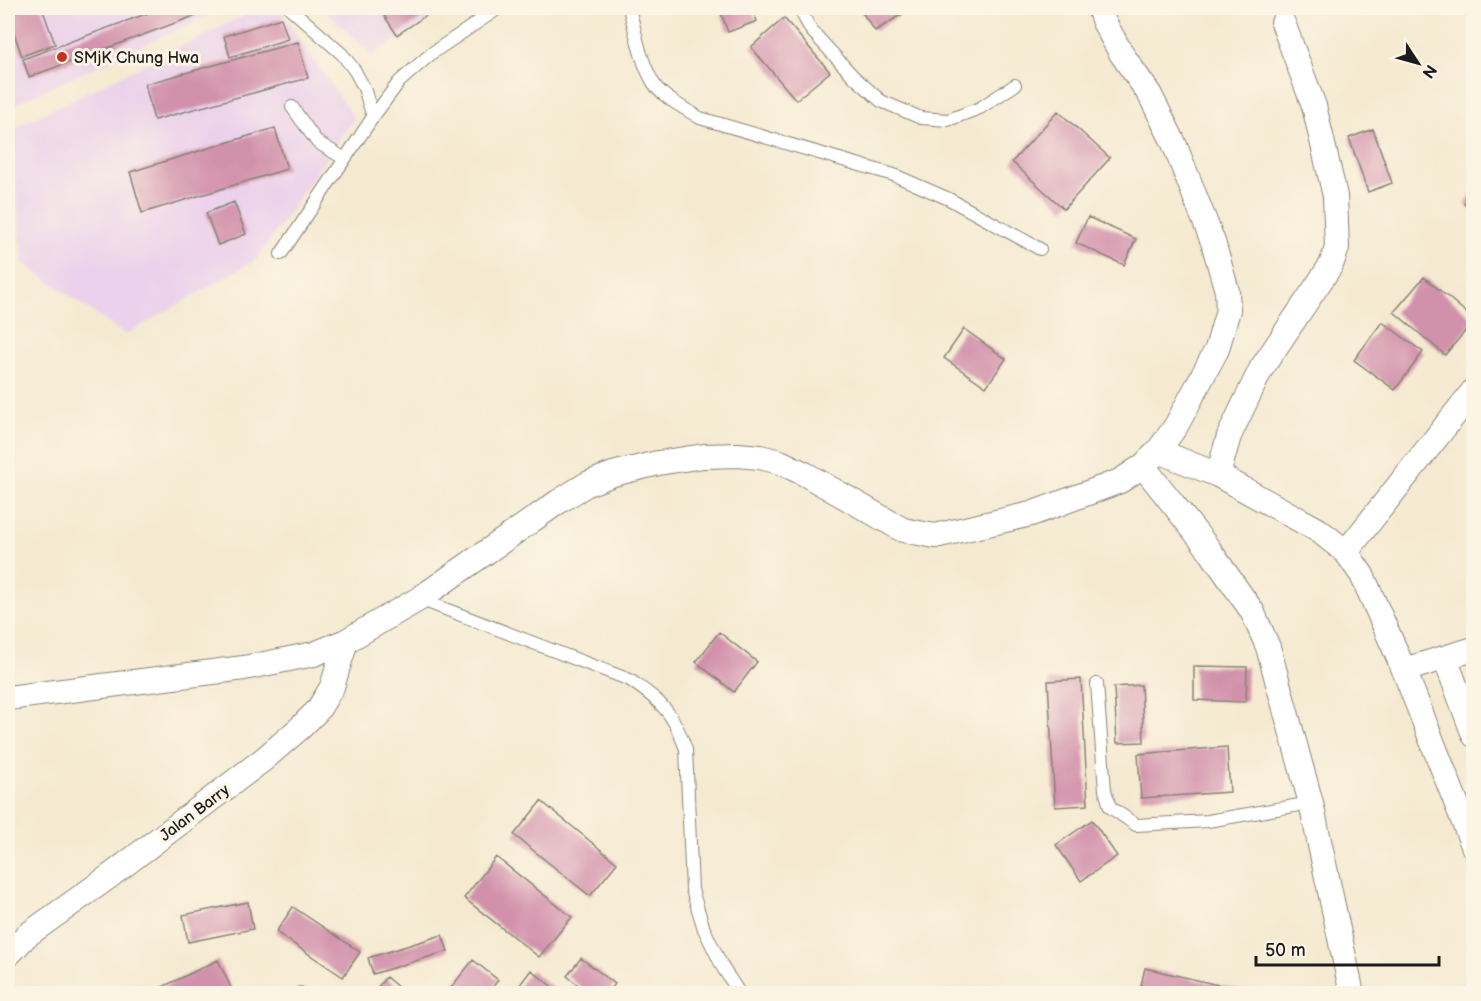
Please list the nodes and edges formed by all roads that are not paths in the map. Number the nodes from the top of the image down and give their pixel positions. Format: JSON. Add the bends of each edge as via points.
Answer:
{"nodes":[{"id":1,"x":290,"y":8,"type":"edge"},
{"id":2,"x":499,"y":8,"type":"edge"},
{"id":3,"x":629,"y":8,"type":"edge"},
{"id":4,"x":799,"y":8,"type":"edge"},
{"id":5,"x":1099,"y":8,"type":"edge"},
{"id":6,"x":1282,"y":23,"type":"dead end"},
{"id":7,"x":1014,"y":85,"type":"dead end"},
{"id":8,"x":292,"y":107,"type":"dead end"},
{"id":9,"x":373,"y":117,"type":"junction"},
{"id":10,"x":345,"y":159,"type":"junction"},
{"id":11,"x":1040,"y":249,"type":"dead end"},
{"id":12,"x":281,"y":254,"type":"dead end"},
{"id":13,"x":1473,"y":390,"type":"edge"},
{"id":14,"x":1150,"y":458,"type":"junction"},
{"id":15,"x":1218,"y":475,"type":"junction"},
{"id":16,"x":1346,"y":552,"type":"junction"},
{"id":17,"x":419,"y":599,"type":"junction"},
{"id":18,"x":346,"y":641,"type":"junction"},
{"id":19,"x":1473,"y":649,"type":"edge"},
{"id":20,"x":1445,"y":658,"type":"junction"},
{"id":21,"x":1404,"y":670,"type":"junction"},
{"id":22,"x":1097,"y":684,"type":"dead end"},
{"id":23,"x":8,"y":698,"type":"edge"},
{"id":24,"x":1473,"y":735,"type":"edge"},
{"id":25,"x":1311,"y":803,"type":"junction"},
{"id":26,"x":1473,"y":848,"type":"edge"},
{"id":27,"x":8,"y":955,"type":"edge"},
{"id":28,"x":740,"y":993,"type":"edge"},
{"id":29,"x":1352,"y":993,"type":"edge"}],
"edges":[{"from":1,"to":9,"type":"lane","via":[[342,54],[355,71]]},
{"from":2,"to":9,"type":"lane","via":[[432,53],[399,82]]},
{"from":3,"to":11,"type":"lane","via":[[641,55],[655,85],[700,118],[894,175],[949,199]]},
{"from":4,"to":7,"type":"lane","via":[[811,30],[853,76],[881,101],[921,118],[948,120],[980,108]]},
{"from":5,"to":14,"type":"street","via":[[1173,141],[1214,242],[1227,291],[1228,310],[1217,350],[1176,426]]},
{"from":6,"to":15,"type":"street","via":[[1314,106],[1335,196],[1336,248],[1331,265],[1262,369],[1229,436]]},
{"from":8,"to":10,"type":"lane","via":[[317,142]]},
{"from":9,"to":10,"type":"lane"},
{"from":10,"to":12,"type":"lane"},
{"from":13,"to":16,"type":"street"},
{"from":14,"to":15,"type":"street"},
{"from":14,"to":17,"type":"street","via":[[1120,481],[1031,514],[935,536],[903,530],[780,462],[738,454],[658,463],[587,484]]},
{"from":14,"to":25,"type":"street","via":[[1252,611],[1268,647]]},
{"from":15,"to":16,"type":"street","via":[[1318,530]]},
{"from":16,"to":21,"type":"street","via":[[1362,575]]},
{"from":17,"to":18,"type":"street"},
{"from":17,"to":28,"type":"lane","via":[[630,680],[664,708],[686,748],[692,890],[704,929]]},
{"from":18,"to":23,"type":"street","via":[[314,654],[244,668]]},
{"from":18,"to":27,"type":"street","name":"Jalan Barry","via":[[332,687],[318,710],[300,728],[201,807],[26,936]]},
{"from":19,"to":20,"type":"street"},
{"from":20,"to":21,"type":"street"},
{"from":20,"to":24,"type":"street"},
{"from":21,"to":26,"type":"street"},
{"from":22,"to":25,"type":"lane","via":[[1104,790],[1110,807],[1136,825],[1208,821]]},
{"from":25,"to":29,"type":"street"}]}
